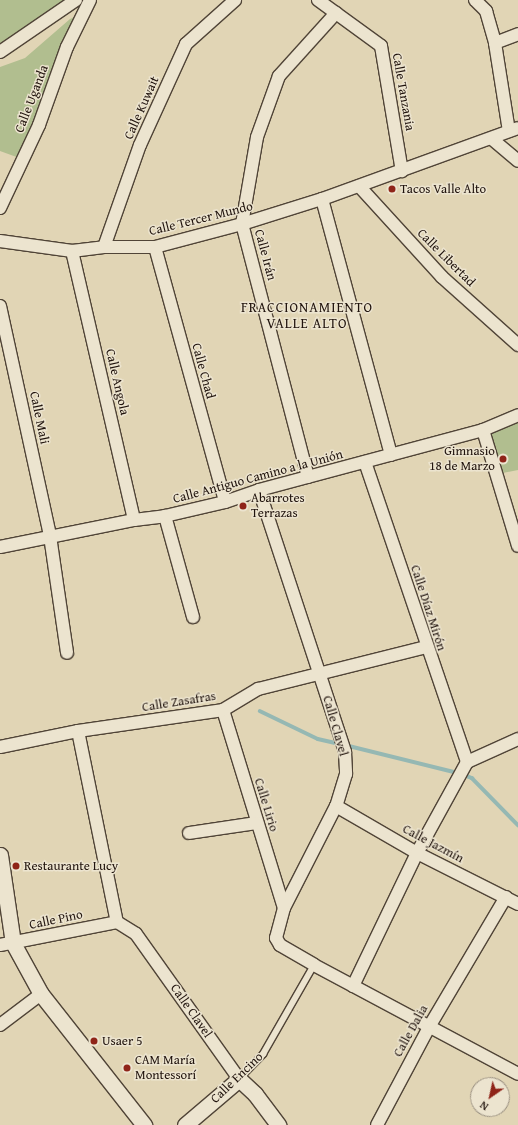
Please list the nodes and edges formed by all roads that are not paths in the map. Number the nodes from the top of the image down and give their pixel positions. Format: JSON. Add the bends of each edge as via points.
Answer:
{"nodes":[{"id":1,"x":76,"y":0,"type":"edge"},
{"id":2,"x":90,"y":0,"type":"edge"},
{"id":3,"x":236,"y":0,"type":"edge"},
{"id":4,"x":318,"y":0,"type":"edge"},
{"id":5,"x":475,"y":0,"type":"edge"},
{"id":6,"x":336,"y":13,"type":"junction"},
{"id":7,"x":518,"y":34,"type":"edge"},
{"id":8,"x":495,"y":43,"type":"junction"},
{"id":9,"x":0,"y":52,"type":"edge"},
{"id":10,"x":513,"y":129,"type":"edge"},
{"id":11,"x":492,"y":139,"type":"junction"},
{"id":12,"x":518,"y":161,"type":"edge"},
{"id":13,"x":402,"y":171,"type":"junction"},
{"id":14,"x":359,"y":186,"type":"junction"},
{"id":15,"x":322,"y":199,"type":"junction"},
{"id":16,"x":0,"y":208,"type":"edge"},
{"id":17,"x":242,"y":224,"type":"junction"},
{"id":18,"x":0,"y":241,"type":"edge"},
{"id":19,"x":104,"y":247,"type":"junction"},
{"id":20,"x":155,"y":247,"type":"junction"},
{"id":21,"x":72,"y":251,"type":"junction"},
{"id":22,"x":0,"y":306,"type":"edge"},
{"id":23,"x":518,"y":345,"type":"edge"},
{"id":24,"x":518,"y":415,"type":"edge"},
{"id":25,"x":483,"y":430,"type":"junction"},
{"id":26,"x":391,"y":455,"type":"junction"},
{"id":27,"x":365,"y":462,"type":"junction"},
{"id":28,"x":308,"y":477,"type":"junction"},
{"id":29,"x":259,"y":490,"type":"junction"},
{"id":30,"x":225,"y":502,"type":"junction"},
{"id":31,"x":164,"y":516,"type":"junction"},
{"id":32,"x":134,"y":520,"type":"junction"},
{"id":33,"x":50,"y":536,"type":"junction"},
{"id":34,"x":518,"y":546,"type":"edge"},
{"id":35,"x":0,"y":547,"type":"edge"},
{"id":36,"x":193,"y":617,"type":"dead end"},
{"id":37,"x":426,"y":647,"type":"junction"},
{"id":38,"x":67,"y":653,"type":"dead end"},
{"id":39,"x":319,"y":673,"type":"junction"},
{"id":40,"x":223,"y":710,"type":"junction"},
{"id":41,"x":78,"y":731,"type":"junction"},
{"id":42,"x":518,"y":740,"type":"edge"},
{"id":43,"x":0,"y":747,"type":"edge"},
{"id":44,"x":467,"y":762,"type":"junction"},
{"id":45,"x":336,"y":806,"type":"junction"},
{"id":46,"x":257,"y":823,"type":"junction"},
{"id":47,"x":189,"y":833,"type":"dead end"},
{"id":48,"x":417,"y":853,"type":"junction"},
{"id":49,"x":0,"y":855,"type":"edge"},
{"id":50,"x":506,"y":898,"type":"junction"},
{"id":51,"x":518,"y":904,"type":"edge"},
{"id":52,"x":284,"y":908,"type":"junction"},
{"id":53,"x":117,"y":922,"type":"junction"},
{"id":54,"x":7,"y":944,"type":"edge"},
{"id":55,"x":314,"y":965,"type":"junction"},
{"id":56,"x":353,"y":986,"type":"junction"},
{"id":57,"x":40,"y":994,"type":"junction"},
{"id":58,"x":0,"y":1025,"type":"edge"},
{"id":59,"x":429,"y":1027,"type":"junction"},
{"id":60,"x":518,"y":1074,"type":"edge"},
{"id":61,"x":239,"y":1079,"type":"junction"},
{"id":62,"x":144,"y":1125,"type":"edge"},
{"id":63,"x":185,"y":1125,"type":"edge"},
{"id":64,"x":278,"y":1125,"type":"edge"},
{"id":65,"x":377,"y":1125,"type":"edge"}],
"edges":[{"from":1,"to":9,"type":"street"},
{"from":2,"to":16,"type":"street","name":"Calle Uganda","via":[[67,47],[39,124]]},
{"from":3,"to":19,"type":"street","name":"Calle Kuwait","via":[[186,44],[140,145]]},
{"from":4,"to":6,"type":"street","name":"Calle Tanzania"},
{"from":5,"to":8,"type":"street","via":[[486,11]]},
{"from":6,"to":13,"type":"street","name":"Calle Tanzania","via":[[381,46]]},
{"from":6,"to":17,"type":"street","name":"Calle Irán","via":[[279,76],[258,137]]},
{"from":7,"to":8,"type":"street"},
{"from":8,"to":10,"type":"street"},
{"from":10,"to":11,"type":"street","name":"Calle Tercer Mundo"},
{"from":11,"to":12,"type":"street"},
{"from":11,"to":13,"type":"street","name":"Calle Tercer Mundo"},
{"from":13,"to":14,"type":"street","name":"Calle Tercer Mundo"},
{"from":14,"to":15,"type":"street","name":"Calle Tercer Mundo"},
{"from":14,"to":23,"type":"street","name":"Calle Libertad","via":[[442,277]]},
{"from":15,"to":17,"type":"street","name":"Calle Tercer Mundo"},
{"from":15,"to":26,"type":"street"},
{"from":17,"to":20,"type":"street","name":"Calle Tercer Mundo"},
{"from":17,"to":28,"type":"street","name":"Calle Irán"},
{"from":18,"to":21,"type":"street","name":"Calle Tercer Mundo"},
{"from":19,"to":20,"type":"street","name":"Calle Tercer Mundo"},
{"from":19,"to":21,"type":"street","name":"Calle Tercer Mundo"},
{"from":20,"to":30,"type":"street","name":"Calle Chad"},
{"from":21,"to":32,"type":"street","name":"Calle Angola"},
{"from":22,"to":33,"type":"street","name":"Calle Mali"},
{"from":24,"to":25,"type":"street","name":"Calle Antiguo Camino a la Unión"},
{"from":25,"to":26,"type":"street","name":"Calle Antiguo Camino a la Unión"},
{"from":25,"to":34,"type":"street"},
{"from":26,"to":27,"type":"street","name":"Calle Antiguo Camino a la Unión"},
{"from":27,"to":28,"type":"street","name":"Calle Antiguo Camino a la Unión"},
{"from":27,"to":37,"type":"street","name":"Calle Díaz Mirón"},
{"from":28,"to":29,"type":"street","name":"Calle Antiguo Camino a la Unión"},
{"from":29,"to":30,"type":"street","name":"Calle Antiguo Camino a la Unión"},
{"from":29,"to":39,"type":"street","name":"Calle Clavel"},
{"from":30,"to":31,"type":"street","name":"Calle Antiguo Camino a la Unión"},
{"from":31,"to":32,"type":"street","name":"Calle Antiguo Camino a la Unión"},
{"from":31,"to":36,"type":"street"},
{"from":32,"to":33,"type":"street","name":"Calle Antiguo Camino a la Unión"},
{"from":33,"to":35,"type":"street","name":"Calle Antiguo Camino a la Unión"},
{"from":33,"to":38,"type":"street"},
{"from":37,"to":39,"type":"street","name":"Calle Zasafras"},
{"from":37,"to":44,"type":"street","name":"Calle Díaz Mirón"},
{"from":39,"to":40,"type":"street","name":"Calle Zasafras","via":[[258,689]]},
{"from":39,"to":45,"type":"street","name":"Calle Clavel","via":[[346,752],[346,774]]},
{"from":40,"to":41,"type":"street","name":"Calle Zasafras"},
{"from":40,"to":46,"type":"street","name":"Calle Lirio"},
{"from":41,"to":43,"type":"street","name":"Calle Zasafras"},
{"from":41,"to":53,"type":"street"},
{"from":42,"to":44,"type":"street"},
{"from":44,"to":48,"type":"street"},
{"from":45,"to":48,"type":"street","name":"Calle Jazmín"},
{"from":45,"to":52,"type":"street","name":"Calle Clavel"},
{"from":46,"to":47,"type":"street"},
{"from":46,"to":52,"type":"street","name":"Calle Lirio"},
{"from":48,"to":50,"type":"street","name":"Calle Jazmín"},
{"from":48,"to":56,"type":"street"},
{"from":49,"to":54,"type":"street"},
{"from":50,"to":51,"type":"street","name":"Calle Jazmín"},
{"from":50,"to":59,"type":"street","name":"Calle Dalia"},
{"from":52,"to":55,"type":"street","name":"Calle Clavel","via":[[276,938],[280,945]]},
{"from":53,"to":54,"type":"street","name":"Calle Pino"},
{"from":53,"to":61,"type":"street","name":"Calle Clavel","via":[[136,934]]},
{"from":54,"to":57,"type":"street"},
{"from":55,"to":56,"type":"street","name":"Calle Clavel"},
{"from":55,"to":61,"type":"lane","name":"Calle Encino","via":[[263,1054]]},
{"from":56,"to":59,"type":"street","name":"Calle Clavel"},
{"from":57,"to":58,"type":"street"},
{"from":57,"to":62,"type":"street"},
{"from":59,"to":60,"type":"street","name":"Calle Clavel"},
{"from":59,"to":65,"type":"street","name":"Calle Dalia"},
{"from":61,"to":63,"type":"street","name":"Calle Encino"},
{"from":61,"to":64,"type":"street","name":"Calle Clavel","via":[[255,1094]]}]}
